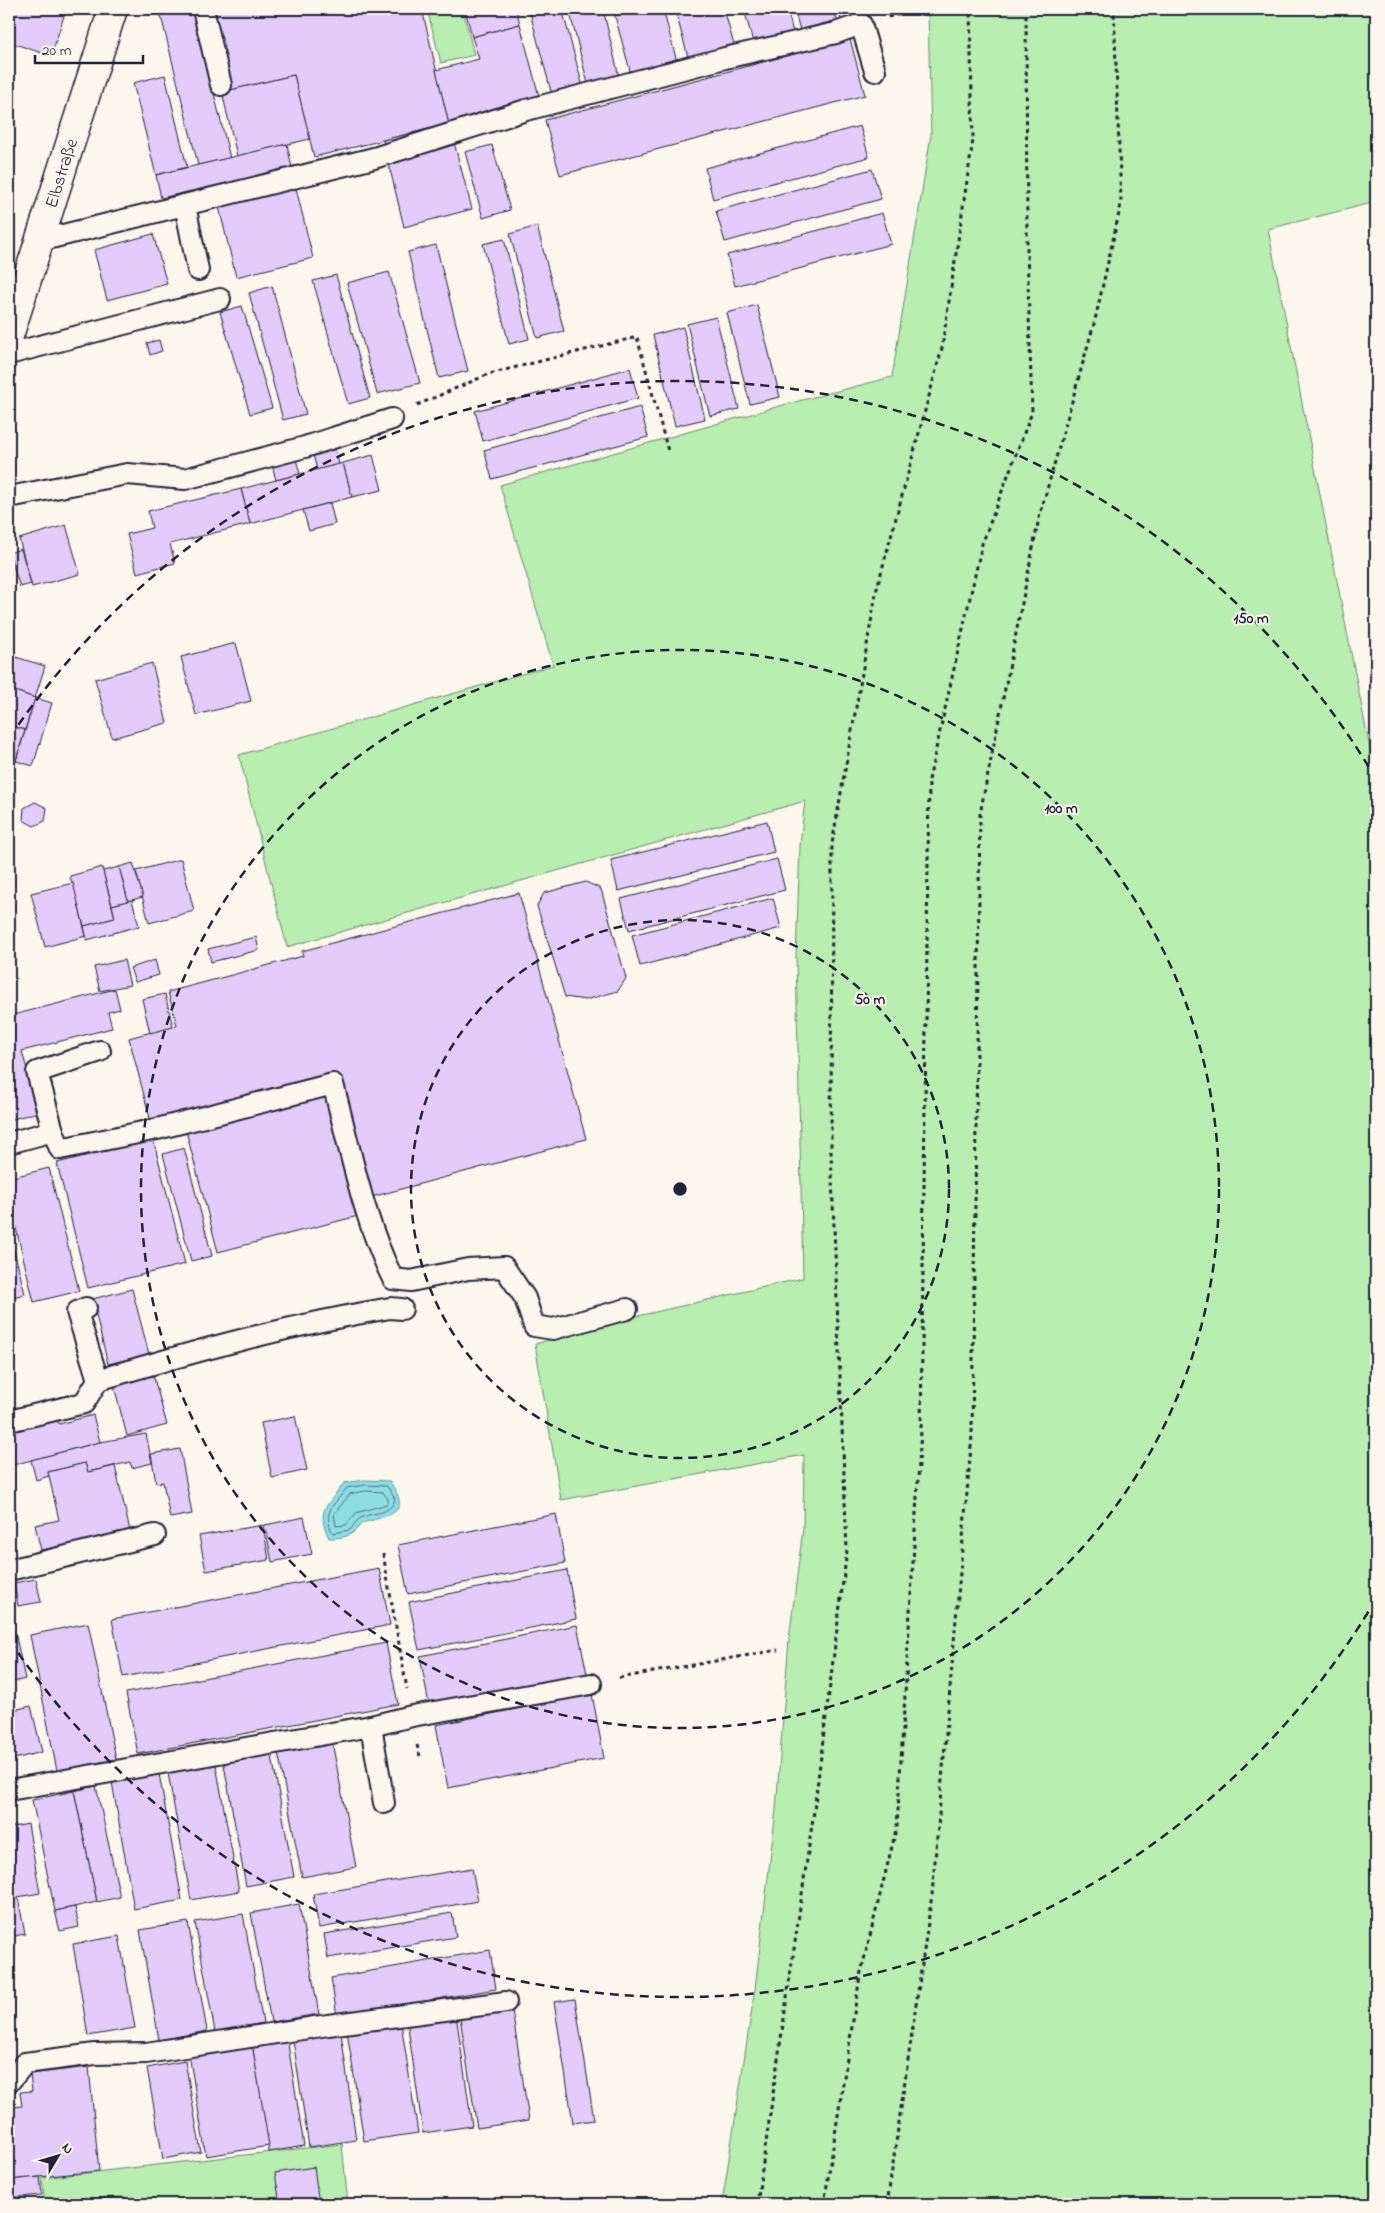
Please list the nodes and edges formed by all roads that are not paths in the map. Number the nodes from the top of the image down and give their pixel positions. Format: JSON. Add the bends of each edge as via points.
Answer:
{"nodes":[{"id":1,"x":113,"y":9,"type":"edge"},
{"id":2,"x":203,"y":9,"type":"edge"},
{"id":3,"x":875,"y":71,"type":"dead end"},
{"id":4,"x":221,"y":85,"type":"dead end"},
{"id":5,"x":185,"y":205,"type":"junction"},
{"id":6,"x":39,"y":241,"type":"junction"},
{"id":7,"x":198,"y":270,"type":"dead end"},
{"id":8,"x":220,"y":299,"type":"dead end"},
{"id":9,"x":9,"y":336,"type":"edge"},
{"id":10,"x":9,"y":354,"type":"edge"},
{"id":11,"x":392,"y":420,"type":"road end"},
{"id":12,"x":9,"y":498,"type":"edge"},
{"id":13,"x":100,"y":1052,"type":"dead end"},
{"id":14,"x":53,"y":1131,"type":"junction"},
{"id":15,"x":9,"y":1143,"type":"edge"},
{"id":16,"x":86,"y":1308,"type":"dead end"},
{"id":17,"x":402,"y":1309,"type":"dead end"},
{"id":18,"x":627,"y":1309,"type":"dead end"},
{"id":19,"x":98,"y":1380,"type":"junction"},
{"id":20,"x":9,"y":1421,"type":"edge"},
{"id":21,"x":155,"y":1535,"type":"dead end"},
{"id":22,"x":9,"y":1570,"type":"edge"},
{"id":23,"x":591,"y":1684,"type":"road end"},
{"id":24,"x":371,"y":1726,"type":"junction"},
{"id":25,"x":9,"y":1790,"type":"edge"},
{"id":26,"x":384,"y":1803,"type":"dead end"},
{"id":27,"x":506,"y":2002,"type":"dead end"},
{"id":28,"x":9,"y":2082,"type":"edge"}],
"edges":[{"from":1,"to":6,"type":"street","name":"Elbstraße"},
{"from":2,"to":4,"type":"lane"},
{"from":3,"to":5,"type":"lane","via":[[861,24],[836,33],[526,110],[374,158]]},
{"from":5,"to":6,"type":"lane"},
{"from":5,"to":7,"type":"lane"},
{"from":6,"to":9,"type":"street","name":"Elbstraße"},
{"from":8,"to":10,"type":"lane"},
{"from":11,"to":12,"type":"lane","via":[[185,479],[126,474]]},
{"from":13,"to":14,"type":"lane","via":[[37,1072]]},
{"from":14,"to":15,"type":"lane"},
{"from":14,"to":18,"type":"lane","via":[[60,1149],[332,1084],[369,1216],[393,1279],[411,1281],[468,1269],[504,1267],[526,1298],[534,1326],[553,1329]]},
{"from":16,"to":19,"type":"lane","via":[[77,1312]]},
{"from":17,"to":19,"type":"lane","via":[[390,1308],[317,1320]]},
{"from":19,"to":20,"type":"lane","via":[[84,1403]]},
{"from":21,"to":22,"type":"lane"},
{"from":23,"to":24,"type":"lane"},
{"from":24,"to":25,"type":"lane"},
{"from":24,"to":26,"type":"lane"},
{"from":27,"to":28,"type":"lane","via":[[146,2053],[95,2054],[25,2063]]}]}
